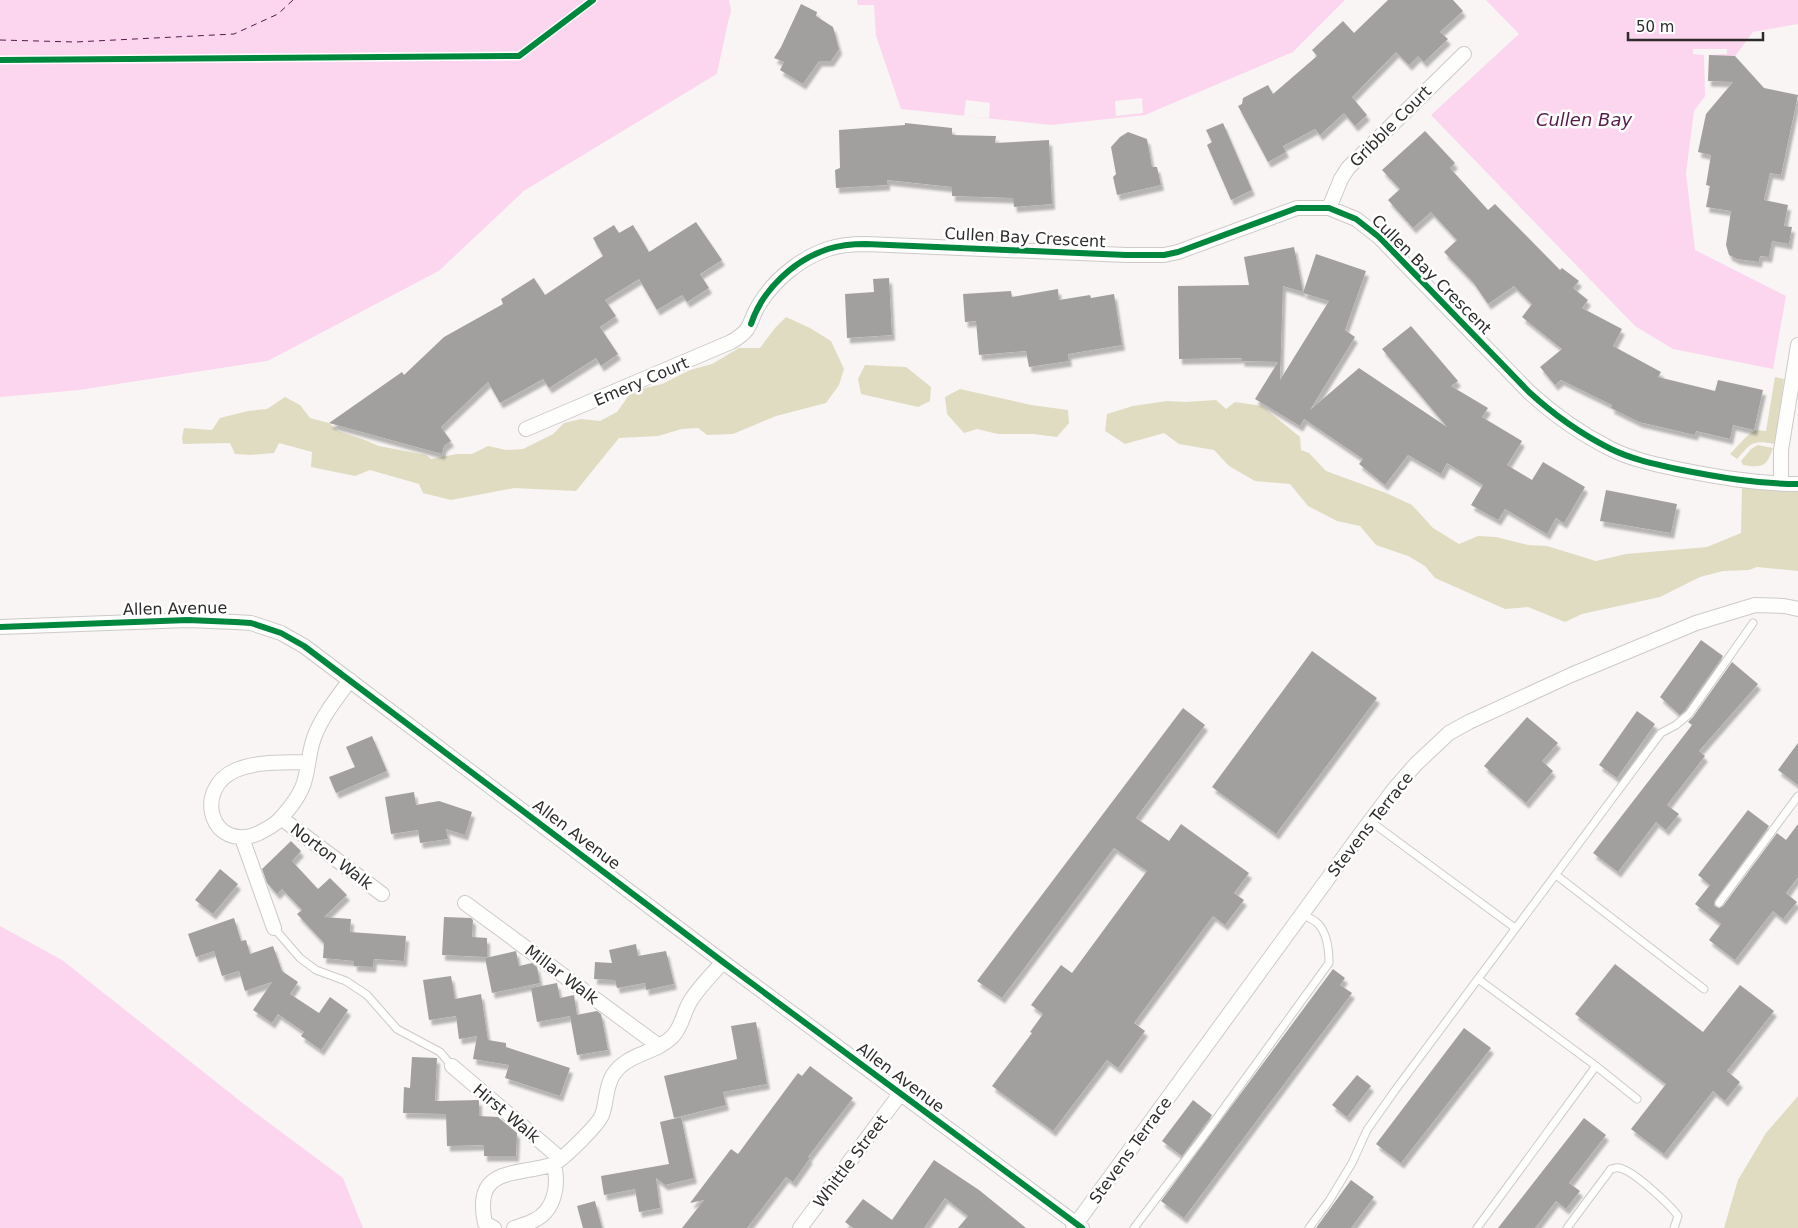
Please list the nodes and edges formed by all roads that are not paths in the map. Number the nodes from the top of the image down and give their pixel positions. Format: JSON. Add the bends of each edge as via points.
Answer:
{"nodes":[{"id":1,"x":1464,"y":54,"type":"dead end"},
{"id":2,"x":1328,"y":208,"type":"junction"},
{"id":3,"x":751,"y":324,"type":"joint"},
{"id":4,"x":1798,"y":346,"type":"edge"},
{"id":5,"x":526,"y":429,"type":"dead end"},
{"id":6,"x":1781,"y":484,"type":"junction"},
{"id":7,"x":1798,"y":484,"type":"edge"},
{"id":8,"x":1798,"y":609,"type":"edge"},
{"id":9,"x":1753,"y":623,"type":"dead end"},
{"id":10,"x":0,"y":626,"type":"edge"},
{"id":11,"x":350,"y":680,"type":"junction"},
{"id":12,"x":307,"y":762,"type":"junction"},
{"id":13,"x":1798,"y":796,"type":"edge"},
{"id":14,"x":281,"y":818,"type":"junction"},
{"id":15,"x":1370,"y":822,"type":"junction"},
{"id":16,"x":242,"y":838,"type":"junction"},
{"id":17,"x":1556,"y":875,"type":"junction"},
{"id":18,"x":382,"y":894,"type":"dead end"},
{"id":19,"x":465,"y":903,"type":"dead end"},
{"id":20,"x":1719,"y":903,"type":"dead end"},
{"id":21,"x":1302,"y":914,"type":"junction"},
{"id":22,"x":274,"y":928,"type":"joint"},
{"id":23,"x":1515,"y":928,"type":"junction"},
{"id":24,"x":723,"y":962,"type":"junction"},
{"id":25,"x":1478,"y":979,"type":"junction"},
{"id":26,"x":1704,"y":989,"type":"dead end"},
{"id":27,"x":659,"y":1046,"type":"junction"},
{"id":28,"x":452,"y":1066,"type":"joint"},
{"id":29,"x":1596,"y":1066,"type":"junction"},
{"id":30,"x":900,"y":1094,"type":"junction"},
{"id":31,"x":1637,"y":1099,"type":"dead end"},
{"id":32,"x":557,"y":1162,"type":"junction"},
{"id":33,"x":1077,"y":1227,"type":"edge"},
{"id":34,"x":494,"y":1228,"type":"edge"},
{"id":35,"x":514,"y":1228,"type":"edge"},
{"id":36,"x":800,"y":1228,"type":"edge"},
{"id":37,"x":1134,"y":1228,"type":"edge"},
{"id":38,"x":1309,"y":1228,"type":"edge"},
{"id":39,"x":1477,"y":1228,"type":"edge"},
{"id":40,"x":1567,"y":1228,"type":"edge"},
{"id":41,"x":1674,"y":1228,"type":"edge"}],
"edges":[{"from":1,"to":2,"type":"street","name":"Gribble Court","via":[[1348,168]]},
{"from":2,"to":3,"type":"street","name":"Cullen Bay Crescent","via":[[1297,208],[1164,255],[866,244],[842,246],[818,253],[792,268],[765,296]]},
{"from":2,"to":6,"type":"street","name":"Cullen Bay Crescent","via":[[1356,219],[1379,237],[1529,392],[1564,422],[1613,450],[1652,463],[1730,479]]},
{"from":3,"to":5,"type":"street","name":"Emery Court","via":[[747,331],[731,342]]},
{"from":4,"to":6,"type":"street","via":[[1781,450]]},
{"from":6,"to":7,"type":"street","name":"Cullen Bay Crescent"},
{"from":8,"to":15,"type":"street","name":"Stevens Terrace","via":[[1755,605],[1696,623],[1492,710],[1449,733],[1395,788]]},
{"from":9,"to":17,"type":"lane","via":[[1689,714],[1661,733]]},
{"from":10,"to":11,"type":"street","name":"Allen Avenue","via":[[188,620],[251,623],[281,632]]},
{"from":11,"to":12,"type":"street","via":[[320,724]]},
{"from":11,"to":24,"type":"street","name":"Allen Avenue"},
{"from":12,"to":14,"type":"street","via":[[305,780]]},
{"from":12,"to":16,"type":"street","via":[[246,766],[219,781],[211,798],[214,820],[226,834]]},
{"from":13,"to":20,"type":"lane"},
{"from":14,"to":16,"type":"street","via":[[266,830]]},
{"from":14,"to":18,"type":"street","name":"Norton Walk"},
{"from":15,"to":21,"type":"street","name":"Stevens Terrace"},
{"from":15,"to":23,"type":"lane"},
{"from":16,"to":22,"type":"street"},
{"from":17,"to":23,"type":"lane"},
{"from":17,"to":26,"type":"lane"},
{"from":19,"to":27,"type":"street","name":"Millar Walk"},
{"from":21,"to":33,"type":"street","name":"Stevens Terrace"},
{"from":21,"to":37,"type":"lane","via":[[1322,930],[1328,946],[1329,964]]},
{"from":22,"to":28,"type":"lane","via":[[300,958],[316,970],[346,981],[367,995],[397,1029],[440,1052]]},
{"from":23,"to":25,"type":"lane"},
{"from":24,"to":27,"type":"street","via":[[691,1000],[680,1028]]},
{"from":24,"to":30,"type":"street","name":"Allen Avenue"},
{"from":25,"to":29,"type":"lane"},
{"from":25,"to":38,"type":"lane","via":[[1367,1130],[1352,1163]]},
{"from":27,"to":32,"type":"street","via":[[636,1055],[618,1068],[607,1088],[599,1122]]},
{"from":28,"to":32,"type":"street","name":"Hirst Walk"},
{"from":29,"to":31,"type":"lane"},
{"from":29,"to":39,"type":"lane"},
{"from":30,"to":33,"type":"street","name":"Allen Avenue"},
{"from":30,"to":36,"type":"street","name":"Whittle Street"},
{"from":32,"to":34,"type":"street","via":[[512,1172],[491,1182],[484,1191],[482,1209],[485,1223]]},
{"from":32,"to":35,"type":"street","via":[[556,1184],[549,1208],[535,1221]]},
{"from":40,"to":41,"type":"lane","via":[[1611,1169],[1619,1168],[1629,1171],[1670,1205],[1678,1216]]}]}
